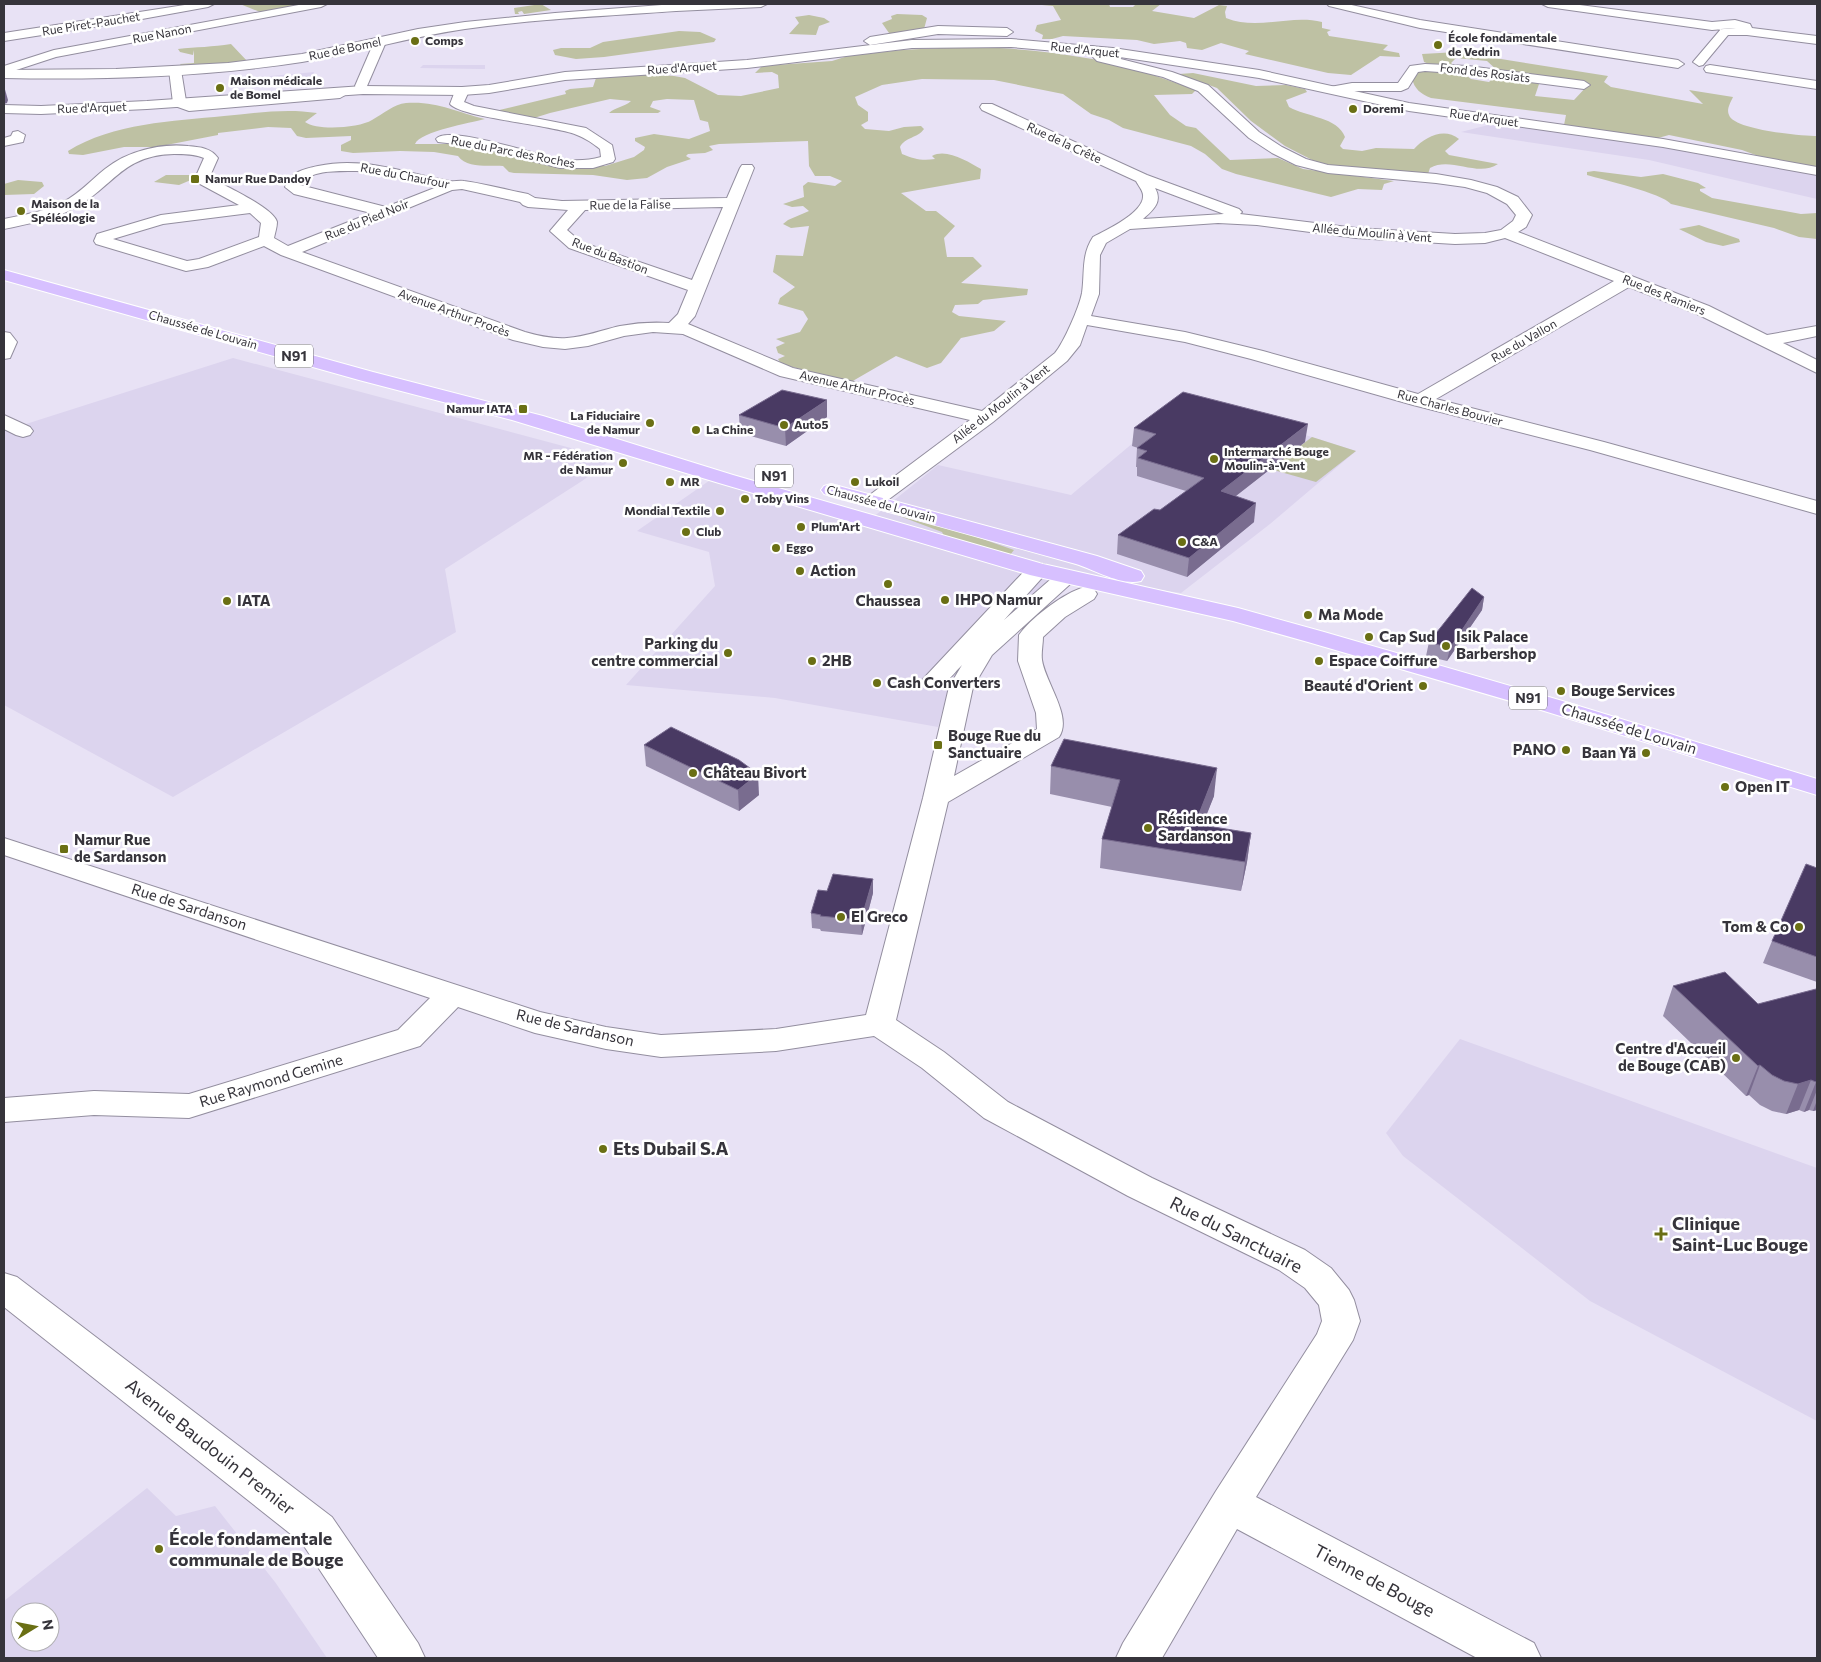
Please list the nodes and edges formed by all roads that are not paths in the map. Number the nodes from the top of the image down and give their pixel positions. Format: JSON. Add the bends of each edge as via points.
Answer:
{"nodes":[{"id":1,"x":208,"y":4,"type":"edge"},
{"id":2,"x":321,"y":4,"type":"edge"},
{"id":3,"x":761,"y":4,"type":"edge"},
{"id":4,"x":1334,"y":4,"type":"edge"},
{"id":5,"x":1548,"y":4,"type":"edge"},
{"id":6,"x":680,"y":6,"type":"edge"},
{"id":7,"x":100,"y":11,"type":"dead end"},
{"id":8,"x":132,"y":18,"type":"junction"},
{"id":9,"x":1712,"y":26,"type":"junction"},
{"id":10,"x":1748,"y":31,"type":"junction"},
{"id":11,"x":1007,"y":32,"type":"dead end"},
{"id":12,"x":1725,"y":32,"type":"junction"},
{"id":13,"x":161,"y":34,"type":"junction"},
{"id":14,"x":4,"y":37,"type":"edge"},
{"id":15,"x":1817,"y":40,"type":"edge"},
{"id":16,"x":870,"y":41,"type":"dead end"},
{"id":17,"x":380,"y":42,"type":"junction"},
{"id":18,"x":1092,"y":50,"type":"junction"},
{"id":19,"x":1704,"y":66,"type":"junction"},
{"id":20,"x":4,"y":70,"type":"edge"},
{"id":21,"x":175,"y":70,"type":"junction"},
{"id":22,"x":4,"y":74,"type":"edge"},
{"id":23,"x":1584,"y":85,"type":"dead end"},
{"id":24,"x":1817,"y":85,"type":"edge"},
{"id":25,"x":361,"y":86,"type":"dead end"},
{"id":26,"x":1335,"y":90,"type":"junction"},
{"id":27,"x":462,"y":91,"type":"junction"},
{"id":28,"x":180,"y":103,"type":"junction"},
{"id":29,"x":987,"y":108,"type":"dead end"},
{"id":30,"x":4,"y":109,"type":"edge"},
{"id":31,"x":18,"y":135,"type":"dead end"},
{"id":32,"x":443,"y":139,"type":"dead end"},
{"id":33,"x":4,"y":142,"type":"edge"},
{"id":34,"x":746,"y":168,"type":"dead end"},
{"id":35,"x":1817,"y":171,"type":"edge"},
{"id":36,"x":1142,"y":178,"type":"junction"},
{"id":37,"x":445,"y":186,"type":"junction"},
{"id":38,"x":528,"y":202,"type":"joint"},
{"id":39,"x":732,"y":202,"type":"junction"},
{"id":40,"x":580,"y":206,"type":"junction"},
{"id":41,"x":253,"y":208,"type":"junction"},
{"id":42,"x":386,"y":212,"type":"junction"},
{"id":43,"x":1257,"y":220,"type":"junction"},
{"id":44,"x":4,"y":224,"type":"edge"},
{"id":45,"x":1127,"y":224,"type":"junction"},
{"id":46,"x":1506,"y":233,"type":"junction"},
{"id":47,"x":266,"y":240,"type":"junction"},
{"id":48,"x":287,"y":252,"type":"junction"},
{"id":49,"x":4,"y":275,"type":"edge"},
{"id":50,"x":1627,"y":280,"type":"junction"},
{"id":51,"x":696,"y":288,"type":"junction"},
{"id":52,"x":1080,"y":319,"type":"junction"},
{"id":53,"x":674,"y":328,"type":"junction"},
{"id":54,"x":1817,"y":331,"type":"edge"},
{"id":55,"x":4,"y":337,"type":"edge"},
{"id":56,"x":1764,"y":340,"type":"junction"},
{"id":57,"x":4,"y":354,"type":"edge"},
{"id":58,"x":1817,"y":367,"type":"edge"},
{"id":59,"x":1420,"y":401,"type":"junction"},
{"id":60,"x":986,"y":418,"type":"junction"},
{"id":61,"x":4,"y":421,"type":"edge"},
{"id":62,"x":23,"y":431,"type":"dead end"},
{"id":63,"x":1817,"y":508,"type":"edge"},
{"id":64,"x":869,"y":510,"type":"junction"},
{"id":65,"x":1038,"y":570,"type":"junction"},
{"id":66,"x":1081,"y":578,"type":"junction"},
{"id":67,"x":935,"y":679,"type":"dead end"},
{"id":68,"x":1817,"y":787,"type":"edge"},
{"id":69,"x":936,"y":798,"type":"junction"},
{"id":70,"x":4,"y":846,"type":"edge"},
{"id":71,"x":453,"y":994,"type":"junction"},
{"id":72,"x":879,"y":1024,"type":"junction"},
{"id":73,"x":5,"y":1111,"type":"edge"},
{"id":74,"x":4,"y":1287,"type":"edge"},
{"id":75,"x":1230,"y":1504,"type":"junction"},
{"id":76,"x":404,"y":1658,"type":"edge"},
{"id":77,"x":1138,"y":1658,"type":"edge"},
{"id":78,"x":1519,"y":1658,"type":"edge"}],
"edges":[{"from":1,"to":8,"type":"street","name":"Rue Piret-Pauchet"},
{"from":2,"to":13,"type":"street","name":"Rue Nanon"},
{"from":3,"to":6,"type":"street","name":"Rue de Bomel"},
{"from":4,"to":19,"type":"street","via":[[1420,24],[1678,64],[1689,70]]},
{"from":5,"to":9,"type":"street"},
{"from":6,"to":17,"type":"street","name":"Rue de Bomel","via":[[492,23],[434,30]]},
{"from":7,"to":8,"type":"street","via":[[119,9]]},
{"from":8,"to":13,"type":"street"},
{"from":8,"to":14,"type":"street","name":"Rue Piret-Pauchet"},
{"from":9,"to":10,"type":"street","via":[[1735,24],[1746,27]]},
{"from":9,"to":12,"type":"street"},
{"from":10,"to":12,"type":"street"},
{"from":10,"to":15,"type":"street"},
{"from":11,"to":16,"type":"street","via":[[938,30]]},
{"from":12,"to":19,"type":"street"},
{"from":13,"to":20,"type":"street","name":"Rue Nanon","via":[[54,54]]},
{"from":17,"to":21,"type":"street","name":"Rue de Bomel","via":[[302,58]]},
{"from":17,"to":25,"type":"street"},
{"from":18,"to":26,"type":"street","name":"Rue d'Arquet","via":[[1250,73]]},
{"from":18,"to":27,"type":"street","name":"Rue d'Arquet","via":[[1011,43],[912,44],[748,64],[565,76],[489,90]]},
{"from":18,"to":46,"type":"street","via":[[1102,58],[1203,88],[1262,141],[1301,162],[1354,173],[1466,182],[1500,193],[1520,206],[1524,215],[1520,224]]},
{"from":19,"to":24,"type":"street"},
{"from":21,"to":22,"type":"street","name":"Rue de Bomel","via":[[107,75]]},
{"from":21,"to":28,"type":"street"},
{"from":23,"to":26,"type":"street","name":"Fond des Rosiats","via":[[1425,68],[1415,69],[1400,87]]},
{"from":26,"to":35,"type":"street","name":"Rue d'Arquet","via":[[1409,107],[1663,143]]},
{"from":27,"to":28,"type":"street","name":"Rue d'Arquet","via":[[346,91],[336,96],[188,107]]},
{"from":27,"to":32,"type":"street","name":"Rue du Parc des Roches","via":[[457,104],[471,109],[581,131],[607,148],[608,159],[600,163],[568,165],[473,142]]},
{"from":28,"to":30,"type":"street","name":"Rue d'Arquet"},
{"from":29,"to":36,"type":"street","name":"Rue de la Crête"},
{"from":31,"to":33,"type":"street","via":[[18,139]]},
{"from":34,"to":39,"type":"street"},
{"from":36,"to":43,"type":"street","name":"Rue de la Crête"},
{"from":36,"to":45,"type":"street","via":[[1151,194],[1149,206]]},
{"from":37,"to":38,"type":"street","name":"Rue du Chaufour","via":[[462,185],[528,199]]},
{"from":37,"to":42,"type":"street","name":"Rue du Pied Noir"},
{"from":37,"to":42,"type":"street","name":"Rue du Chaufour","via":[[366,167],[308,172],[292,183],[292,187],[300,191]]},
{"from":38,"to":40,"type":"street","name":"Rue de la Falise"},
{"from":39,"to":40,"type":"street","name":"Rue de la Falise"},
{"from":39,"to":51,"type":"street"},
{"from":40,"to":51,"type":"street","name":"Rue du Bastion","via":[[558,231],[575,245]]},
{"from":41,"to":44,"type":"street","via":[[205,181],[203,176],[211,158],[208,154],[198,150],[175,150],[133,158],[113,170],[80,199]]},
{"from":41,"to":47,"type":"street","via":[[267,218]]},
{"from":41,"to":47,"type":"street","via":[[161,220],[103,237],[102,241],[186,266],[202,264]]},
{"from":42,"to":48,"type":"street","name":"Rue du Pied Noir"},
{"from":43,"to":45,"type":"street","name":"Allée du Moulin à Vent","via":[[1218,218]]},
{"from":43,"to":46,"type":"street","name":"Allée du Moulin à Vent","via":[[1428,239],[1485,238]]},
{"from":45,"to":52,"type":"street","name":"Allée du Moulin à Vent","via":[[1099,240],[1092,255],[1090,294]]},
{"from":46,"to":50,"type":"street","name":"Rue des Ramiers"},
{"from":47,"to":48,"type":"street","name":"Avenue Arthur Procès"},
{"from":48,"to":53,"type":"street","name":"Avenue Arthur Procès","via":[[543,342],[565,344],[622,331]]},
{"from":49,"to":64,"type":"main road","name":"Chaussée de Louvain","number":"N91","via":[[366,376]]},
{"from":50,"to":56,"type":"street","name":"Rue des Ramiers","via":[[1703,310]]},
{"from":50,"to":59,"type":"street","name":"Rue du Vallon"},
{"from":51,"to":53,"type":"street","via":[[686,316]]},
{"from":52,"to":59,"type":"street","name":"Rue Charles Bouvier","via":[[1257,355]]},
{"from":52,"to":60,"type":"street","name":"Allée du Moulin à Vent","via":[[1071,345],[1061,357]]},
{"from":53,"to":60,"type":"street","name":"Avenue Arthur Procès","via":[[787,372]]},
{"from":54,"to":56,"type":"street"},
{"from":55,"to":57,"type":"street","via":[[8,342]]},
{"from":56,"to":58,"type":"street","name":"Rue des Ramiers"},
{"from":59,"to":63,"type":"street","name":"Rue Charles Bouvier","via":[[1597,446]]},
{"from":60,"to":64,"type":"street","name":"Allée du Moulin à Vent"},
{"from":61,"to":62,"type":"street"},
{"from":64,"to":65,"type":"main road","name":"Chaussée de Louvain","number":"N91"},
{"from":64,"to":66,"type":"main road","name":"Chaussée de Louvain","number":"N91"},
{"from":65,"to":66,"type":"main road","name":"Chaussée de Louvain","number":"N91"},
{"from":65,"to":67,"type":"street"},
{"from":66,"to":68,"type":"main road","name":"Chaussée de Louvain","number":"N91","via":[[1238,615],[1550,705]]},
{"from":66,"to":69,"type":"street","via":[[982,651],[961,687]]},
{"from":66,"to":69,"type":"street","via":[[1057,612],[1031,635],[1030,661],[1049,713],[1050,732]]},
{"from":69,"to":72,"type":"street"},
{"from":70,"to":71,"type":"street","name":"Rue de Sardanson"},
{"from":71,"to":72,"type":"street","name":"Rue de Sardanson","via":[[536,1022],[606,1038],[661,1046],[776,1040]]},
{"from":71,"to":73,"type":"street","name":"Rue Raymond Gemine","via":[[409,1038],[189,1106],[94,1103]]},
{"from":72,"to":75,"type":"street","name":"Rue du Sanctuaire","via":[[933,1060],[996,1110],[1140,1187],[1292,1260],[1318,1278],[1336,1300],[1341,1321],[1334,1340]]},
{"from":74,"to":76,"type":"street","name":"Avenue Baudouin Premier","via":[[317,1530]]},
{"from":75,"to":77,"type":"street","name":"Rue du Sanctuaire"},
{"from":75,"to":78,"type":"street","name":"Tienne de Bouge"}]}
